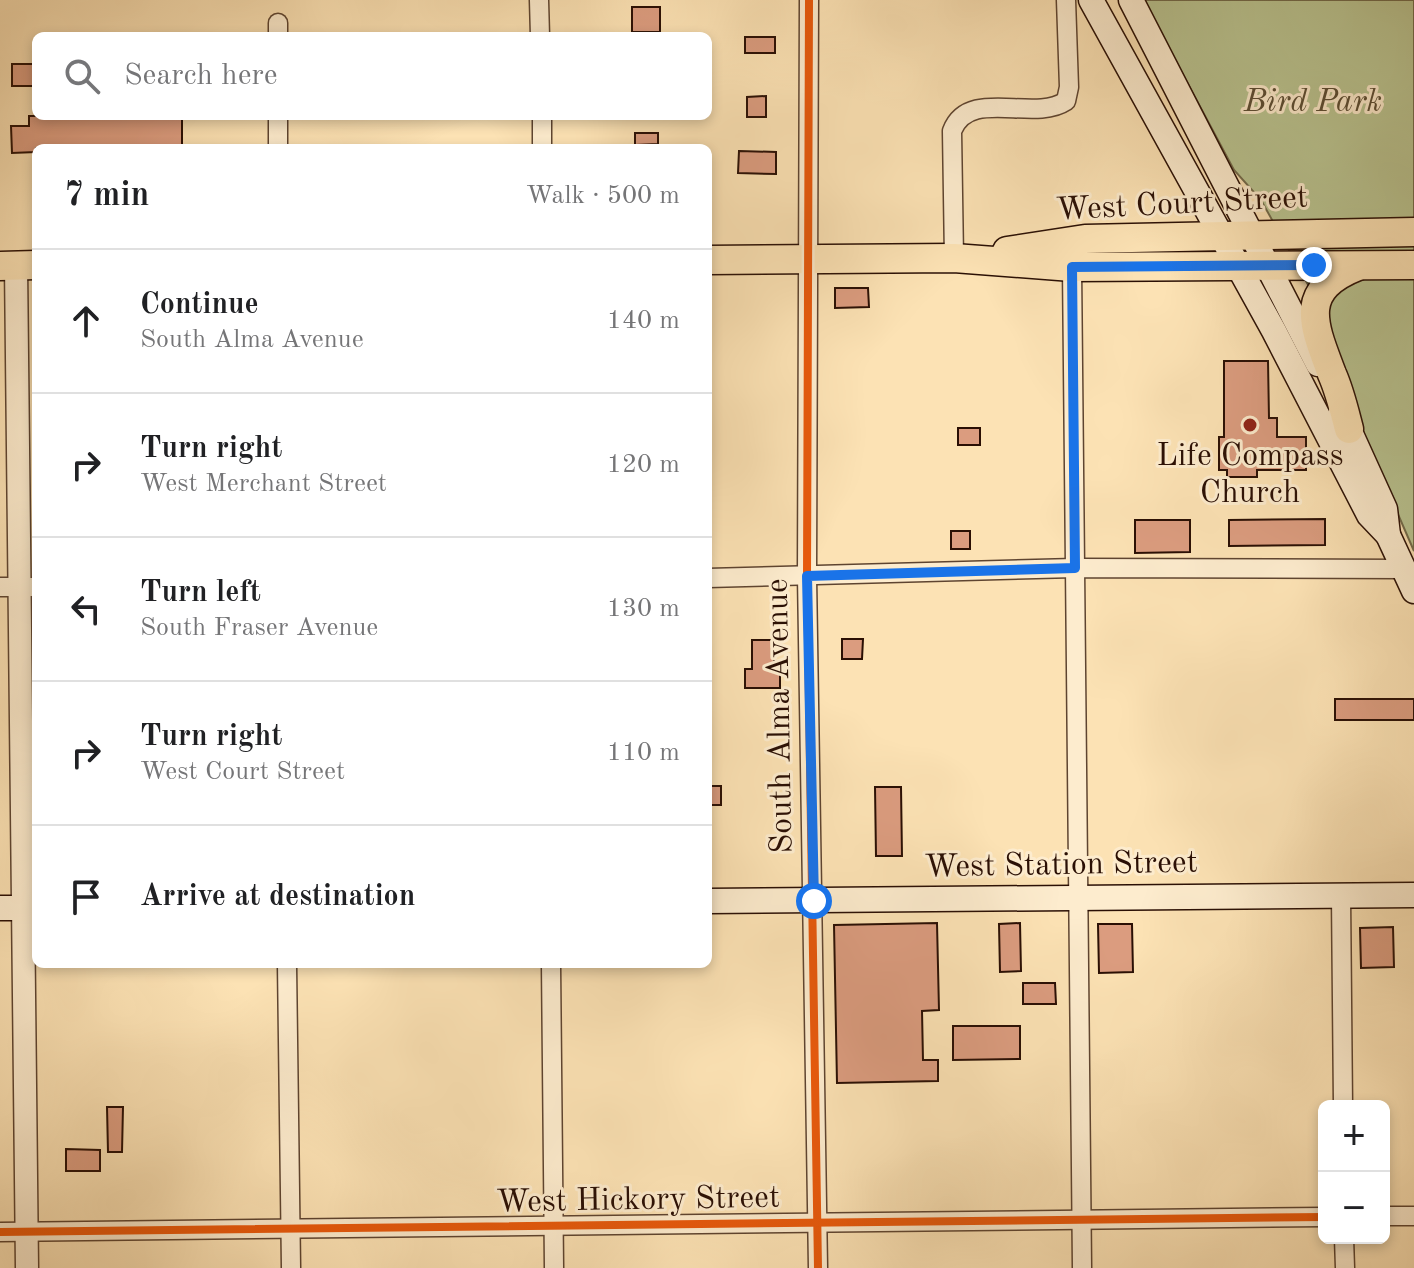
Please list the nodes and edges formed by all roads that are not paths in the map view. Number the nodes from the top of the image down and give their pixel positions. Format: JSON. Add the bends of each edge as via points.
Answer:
{"nodes":[{"id":1,"x":539,"y":0,"type":"edge"},
{"id":2,"x":809,"y":0,"type":"edge"},
{"id":3,"x":1066,"y":0,"type":"edge"},
{"id":4,"x":1091,"y":0,"type":"edge"},
{"id":5,"x":1131,"y":0,"type":"edge"},
{"id":6,"x":540,"y":32,"type":"edge"},
{"id":7,"x":278,"y":120,"type":"edge"},
{"id":8,"x":542,"y":120,"type":"edge"},
{"id":9,"x":278,"y":144,"type":"edge"},
{"id":10,"x":542,"y":144,"type":"edge"},
{"id":11,"x":1414,"y":232,"type":"edge"},
{"id":12,"x":1253,"y":234,"type":"junction"},
{"id":13,"x":1218,"y":235,"type":"junction"},
{"id":14,"x":954,"y":258,"type":"junction"},
{"id":15,"x":806,"y":259,"type":"junction"},
{"id":16,"x":712,"y":260,"type":"edge"},
{"id":17,"x":1234,"y":263,"type":"junction"},
{"id":18,"x":1268,"y":264,"type":"junction"},
{"id":19,"x":17,"y":265,"type":"edge"},
{"id":20,"x":1361,"y":265,"type":"junction"},
{"id":21,"x":1414,"y":265,"type":"edge"},
{"id":22,"x":1072,"y":267,"type":"junction"},
{"id":23,"x":1349,"y":429,"type":"junction"},
{"id":24,"x":1388,"y":535,"type":"junction"},
{"id":25,"x":1075,"y":568,"type":"junction"},
{"id":26,"x":1404,"y":569,"type":"junction"},
{"id":27,"x":807,"y":576,"type":"junction"},
{"id":28,"x":712,"y":578,"type":"edge"},
{"id":29,"x":18,"y":587,"type":"edge"},
{"id":30,"x":1414,"y":591,"type":"edge"},
{"id":31,"x":1414,"y":895,"type":"edge"},
{"id":32,"x":1341,"y":896,"type":"junction"},
{"id":33,"x":1079,"y":898,"type":"junction"},
{"id":34,"x":712,"y":901,"type":"edge"},
{"id":35,"x":814,"y":901,"type":"junction"},
{"id":36,"x":20,"y":908,"type":"edge"},
{"id":37,"x":287,"y":968,"type":"edge"},
{"id":38,"x":551,"y":968,"type":"edge"},
{"id":39,"x":1343,"y":1100,"type":"edge"},
{"id":40,"x":1390,"y":1216,"type":"edge"},
{"id":41,"x":1414,"y":1216,"type":"edge"},
{"id":42,"x":1318,"y":1217,"type":"edge"},
{"id":43,"x":1082,"y":1220,"type":"junction"},
{"id":44,"x":818,"y":1223,"type":"junction"},
{"id":45,"x":554,"y":1226,"type":"junction"},
{"id":46,"x":291,"y":1229,"type":"junction"},
{"id":47,"x":0,"y":1232,"type":"edge"},
{"id":48,"x":26,"y":1232,"type":"junction"},
{"id":49,"x":1344,"y":1244,"type":"edge"},
{"id":50,"x":27,"y":1268,"type":"edge"},
{"id":51,"x":291,"y":1268,"type":"edge"},
{"id":52,"x":554,"y":1268,"type":"edge"},
{"id":53,"x":818,"y":1268,"type":"edge"},
{"id":54,"x":1082,"y":1268,"type":"edge"},
{"id":55,"x":1345,"y":1268,"type":"edge"}],
"edges":[{"from":1,"to":6,"type":"street"},
{"from":2,"to":15,"type":"street","name":"South Alma Avenue"},
{"from":3,"to":14,"type":"street","via":[[1066,101],[1054,109],[971,109],[957,119],[952,131]]},
{"from":4,"to":13,"type":"main road"},
{"from":5,"to":12,"type":"main road"},
{"from":7,"to":9,"type":"street"},
{"from":8,"to":10,"type":"street"},
{"from":11,"to":12,"type":"main road","name":"West Court Street"},
{"from":12,"to":13,"type":"main road","name":"West Court Street"},
{"from":12,"to":18,"type":"main road"},
{"from":13,"to":14,"type":"main road","name":"West Court Street","via":[[1085,239]]},
{"from":13,"to":17,"type":"main road"},
{"from":14,"to":15,"type":"main road","name":"West Court Street"},
{"from":14,"to":22,"type":"main road","name":"West Court Street"},
{"from":15,"to":16,"type":"main road","name":"West Court Street"},
{"from":15,"to":27,"type":"street","name":"South Alma Avenue"},
{"from":17,"to":18,"type":"main road","name":"West Court Street"},
{"from":17,"to":22,"type":"main road","name":"West Court Street"},
{"from":17,"to":24,"type":"main road","via":[[1369,515]]},
{"from":18,"to":20,"type":"main road","name":"West Court Street"},
{"from":18,"to":23,"type":"main road"},
{"from":19,"to":29,"type":"street"},
{"from":20,"to":21,"type":"main road","name":"West Court Street"},
{"from":20,"to":23,"type":"main road","via":[[1329,281],[1314,307],[1316,331]]},
{"from":22,"to":25,"type":"street"},
{"from":23,"to":24,"type":"main road","via":[[1385,509]]},
{"from":24,"to":26,"type":"main road"},
{"from":25,"to":26,"type":"street"},
{"from":25,"to":27,"type":"street"},
{"from":25,"to":33,"type":"street"},
{"from":26,"to":30,"type":"main road"},
{"from":27,"to":28,"type":"street"},
{"from":27,"to":35,"type":"street","name":"South Alma Avenue"},
{"from":29,"to":36,"type":"street"},
{"from":31,"to":32,"type":"main road","name":"West Station Street"},
{"from":32,"to":33,"type":"main road","name":"West Station Street"},
{"from":32,"to":39,"type":"street"},
{"from":33,"to":35,"type":"main road","name":"West Station Street"},
{"from":33,"to":43,"type":"street"},
{"from":34,"to":35,"type":"main road","name":"West Station Street"},
{"from":35,"to":44,"type":"street","name":"South Alma Avenue"},
{"from":36,"to":48,"type":"street"},
{"from":37,"to":46,"type":"street"},
{"from":38,"to":45,"type":"street"},
{"from":40,"to":41,"type":"street"},
{"from":42,"to":43,"type":"street","name":"West Hickory Street"},
{"from":43,"to":44,"type":"street","name":"West Hickory Street"},
{"from":43,"to":54,"type":"street"},
{"from":44,"to":45,"type":"street","name":"West Hickory Street"},
{"from":44,"to":53,"type":"street","name":"South Alma Avenue"},
{"from":45,"to":46,"type":"street","name":"West Hickory Street"},
{"from":45,"to":52,"type":"street"},
{"from":46,"to":48,"type":"street","name":"West Hickory Street"},
{"from":46,"to":51,"type":"street"},
{"from":47,"to":48,"type":"street","name":"West Hickory Street"},
{"from":48,"to":50,"type":"street"},
{"from":49,"to":55,"type":"street"}]}
